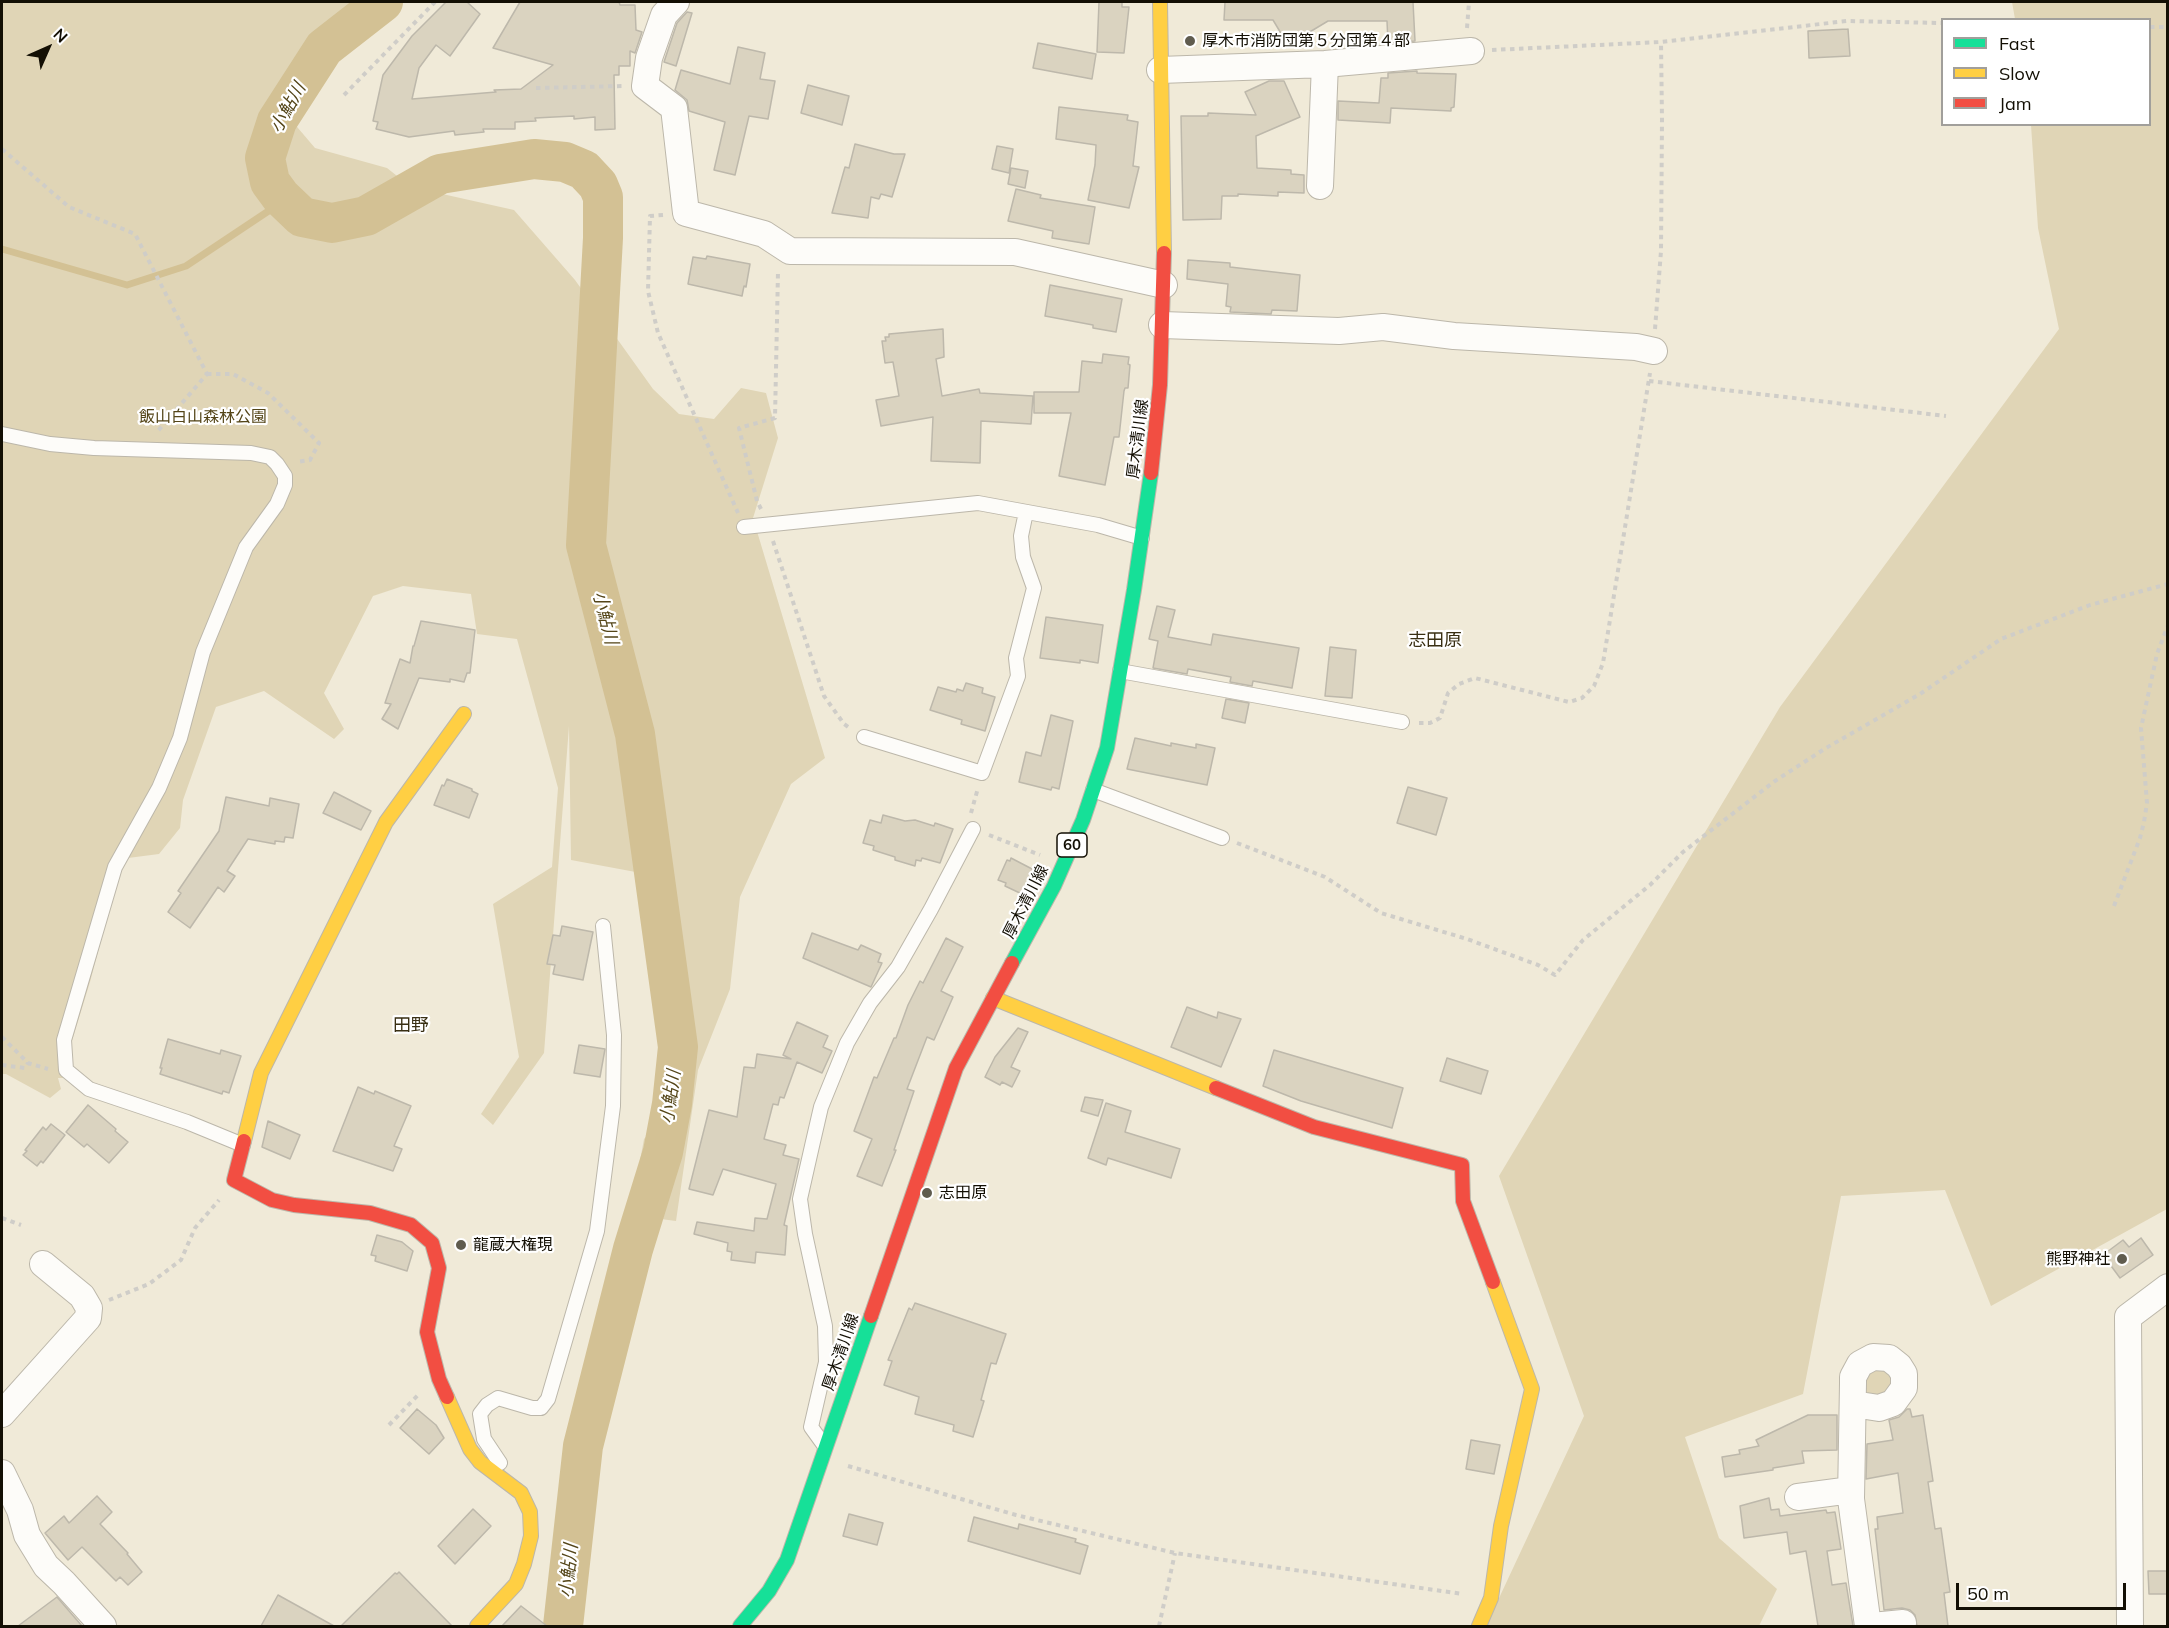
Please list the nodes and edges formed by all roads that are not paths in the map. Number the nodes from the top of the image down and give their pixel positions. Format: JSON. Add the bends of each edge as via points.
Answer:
{"nodes":[{"id":1,"x":676,"y":2,"type":"edge"},
{"id":2,"x":1160,"y":2,"type":"edge"},
{"id":3,"x":1471,"y":51,"type":"road end"},
{"id":4,"x":1325,"y":64,"type":"junction"},
{"id":5,"x":1160,"y":70,"type":"junction"},
{"id":6,"x":1320,"y":186,"type":"dead end"},
{"id":7,"x":1164,"y":285,"type":"junction"},
{"id":8,"x":1162,"y":325,"type":"junction"},
{"id":9,"x":1654,"y":351,"type":"road end"},
{"id":10,"x":2,"y":434,"type":"edge"},
{"id":11,"x":1026,"y":512,"type":"junction"},
{"id":12,"x":744,"y":527,"type":"road end"},
{"id":13,"x":1142,"y":538,"type":"junction"},
{"id":14,"x":1120,"y":671,"type":"junction"},
{"id":15,"x":464,"y":714,"type":"dead end"},
{"id":16,"x":1402,"y":722,"type":"road end"},
{"id":17,"x":864,"y":737,"type":"road end"},
{"id":18,"x":1093,"y":790,"type":"junction"},
{"id":19,"x":973,"y":829,"type":"road end"},
{"id":20,"x":1222,"y":838,"type":"road end"},
{"id":21,"x":603,"y":926,"type":"dead end"},
{"id":22,"x":993,"y":998,"type":"junction"},
{"id":23,"x":243,"y":1145,"type":"junction"},
{"id":24,"x":43,"y":1264,"type":"dead end"},
{"id":25,"x":2168,"y":1287,"type":"edge"},
{"id":26,"x":1853,"y":1404,"type":"dead end"},
{"id":27,"x":2,"y":1414,"type":"edge"},
{"id":28,"x":824,"y":1453,"type":"junction"},
{"id":29,"x":2,"y":1473,"type":"edge"},
{"id":30,"x":497,"y":1476,"type":"junction"},
{"id":31,"x":1851,"y":1490,"type":"junction"},
{"id":32,"x":1798,"y":1497,"type":"dead end"},
{"id":33,"x":1903,"y":1623,"type":"dead end"},
{"id":34,"x":103,"y":1626,"type":"edge"},
{"id":35,"x":477,"y":1626,"type":"edge"},
{"id":36,"x":740,"y":1626,"type":"edge"},
{"id":37,"x":1479,"y":1626,"type":"edge"},
{"id":38,"x":1870,"y":1626,"type":"edge"},
{"id":39,"x":2130,"y":1626,"type":"edge"}],
"edges":[{"from":1,"to":7,"type":"street","via":[[664,15],[649,58],[645,86],[674,108],[686,213],[764,234],[790,250],[1015,252]]},
{"from":2,"to":5,"type":"street","name":"厚木清川線","number":"60"},
{"from":3,"to":4,"type":"street"},
{"from":4,"to":5,"type":"street"},
{"from":4,"to":6,"type":"street"},
{"from":5,"to":7,"type":"street","name":"厚木清川線","number":"60"},
{"from":7,"to":8,"type":"street","name":"厚木清川線","number":"60"},
{"from":8,"to":9,"type":"street","via":[[1339,331],[1383,327]]},
{"from":8,"to":13,"type":"street","name":"厚木清川線","number":"60","via":[[1160,385]]},
{"from":10,"to":23,"type":"lane","via":[[50,444],[251,453],[270,457],[285,476],[277,504],[246,547],[202,652],[180,738],[159,788],[115,867],[64,1040],[66,1070],[89,1089]]},
{"from":11,"to":12,"type":"lane","via":[[978,503]]},
{"from":11,"to":13,"type":"lane","via":[[1098,525]]},
{"from":11,"to":17,"type":"lane","via":[[1021,536],[1023,557],[1034,588],[1016,658],[1018,676],[982,773]]},
{"from":13,"to":14,"type":"street","name":"厚木清川線","number":"60"},
{"from":14,"to":16,"type":"lane"},
{"from":14,"to":18,"type":"street","name":"厚木清川線","number":"60","via":[[1107,748]]},
{"from":15,"to":23,"type":"street","via":[[386,822],[261,1073]]},
{"from":18,"to":20,"type":"lane"},
{"from":18,"to":22,"type":"street","name":"厚木清川線","number":"60","via":[[1054,886]]},
{"from":19,"to":28,"type":"lane","via":[[898,967],[870,1003],[847,1043],[821,1107],[800,1199],[825,1326],[826,1362],[811,1427]]},
{"from":21,"to":30,"type":"lane","via":[[614,1047],[613,1106],[597,1231],[548,1399],[541,1408],[532,1408],[498,1398],[480,1414],[484,1439],[500,1464]]},
{"from":22,"to":28,"type":"street","name":"厚木清川線","number":"60","via":[[956,1068]]},
{"from":22,"to":37,"type":"street","via":[[1314,1127],[1462,1165],[1463,1201],[1532,1389],[1502,1526],[1491,1598]]},
{"from":23,"to":30,"type":"street","via":[[234,1180],[272,1200],[369,1213],[411,1225],[432,1243],[439,1268],[427,1332],[440,1379],[470,1449]]},
{"from":24,"to":27,"type":"street","via":[[82,1296],[89,1308],[88,1318],[31,1395]]},
{"from":25,"to":39,"type":"street","via":[[2128,1317]]},
{"from":26,"to":31,"type":"street"},
{"from":28,"to":36,"type":"street","name":"厚木清川線","number":"60","via":[[787,1560],[769,1591]]},
{"from":29,"to":34,"type":"street","via":[[20,1510],[20,1539]]},
{"from":30,"to":35,"type":"street","via":[[521,1493],[530,1512],[531,1536],[516,1584]]},
{"from":31,"to":32,"type":"street"},
{"from":31,"to":38,"type":"street"},
{"from":33,"to":38,"type":"street"}]}
